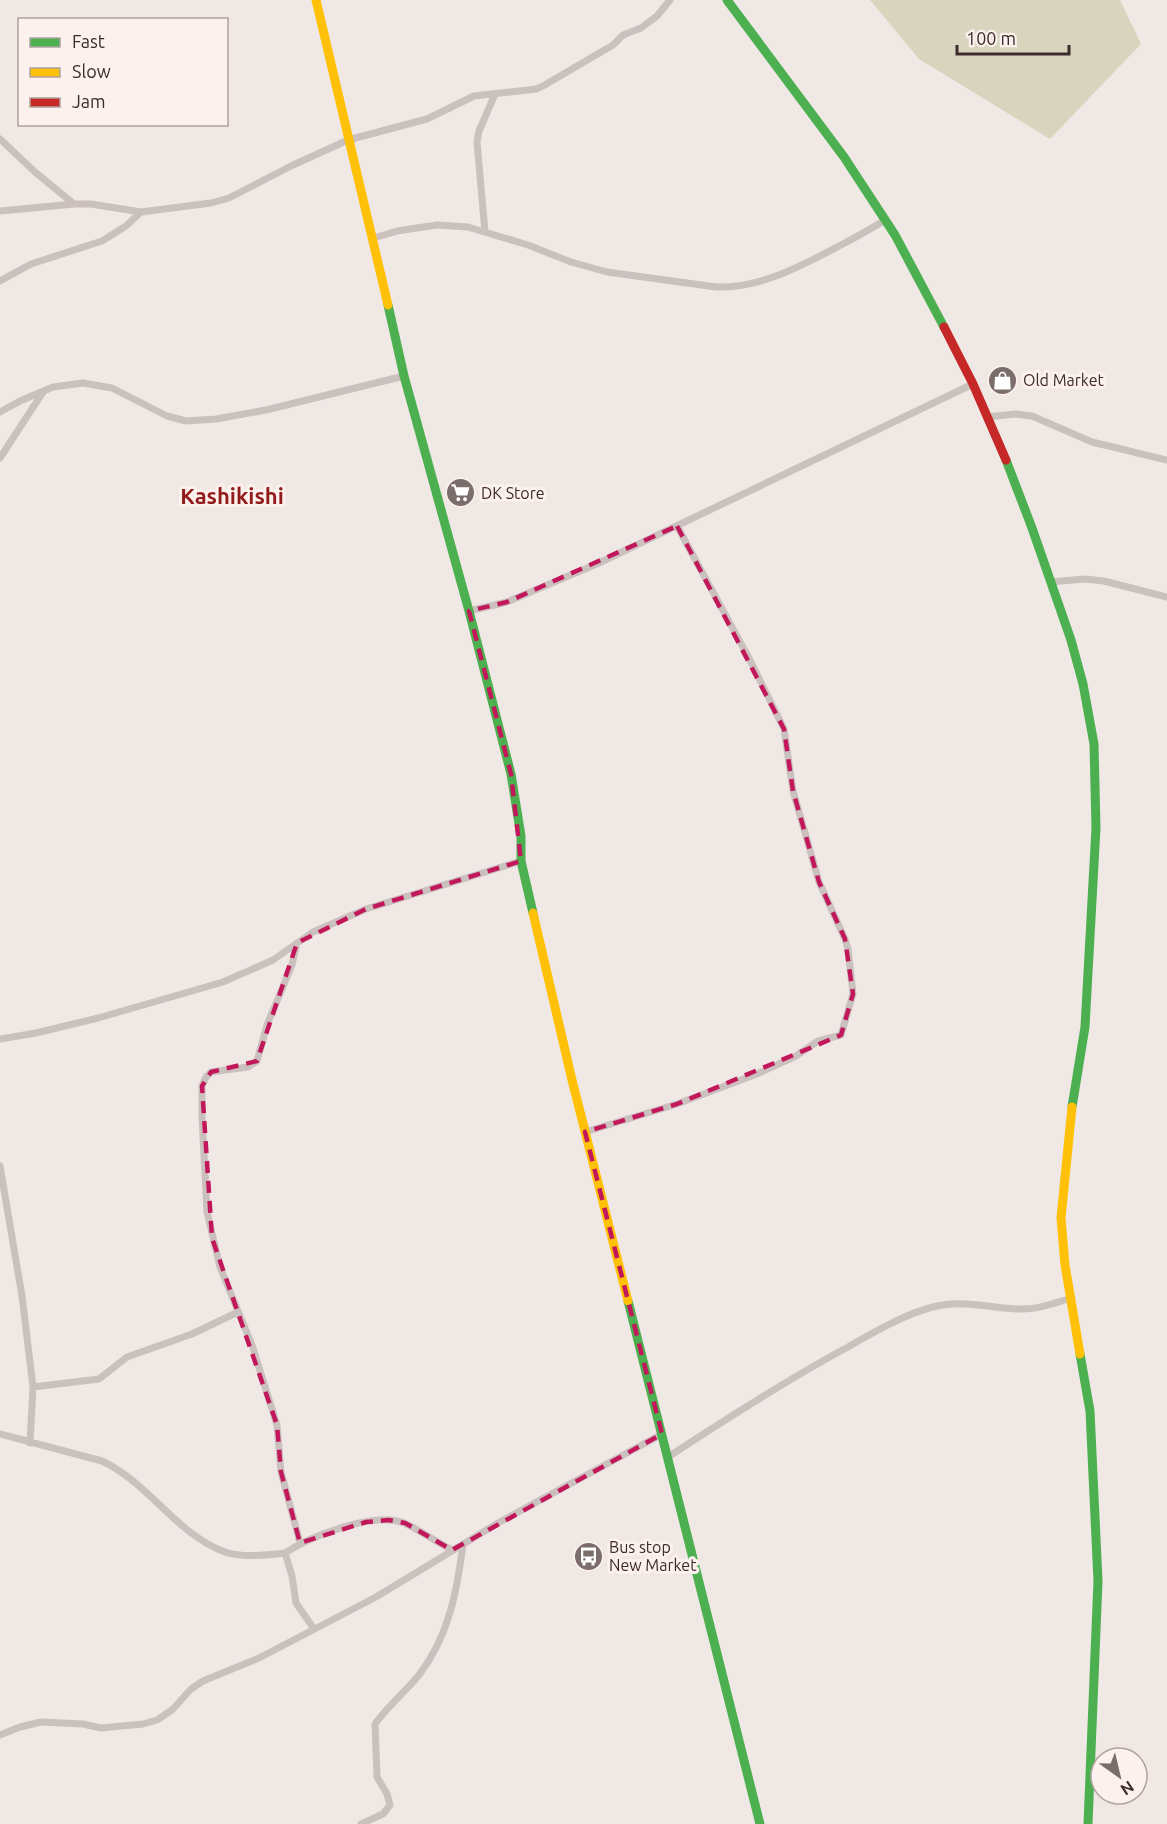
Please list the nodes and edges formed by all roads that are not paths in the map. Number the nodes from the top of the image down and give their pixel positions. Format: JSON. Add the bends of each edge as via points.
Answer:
{"nodes":[{"id":1,"x":316,"y":0,"type":"edge"},
{"id":2,"x":670,"y":0,"type":"edge"},
{"id":3,"x":727,"y":0,"type":"edge"},
{"id":4,"x":495,"y":94,"type":"junction"},
{"id":5,"x":0,"y":139,"type":"edge"},
{"id":6,"x":348,"y":140,"type":"junction"},
{"id":7,"x":74,"y":204,"type":"junction"},
{"id":8,"x":0,"y":211,"type":"edge"},
{"id":9,"x":141,"y":212,"type":"junction"},
{"id":10,"x":885,"y":219,"type":"junction"},
{"id":11,"x":485,"y":232,"type":"junction"},
{"id":12,"x":374,"y":238,"type":"junction"},
{"id":13,"x":0,"y":281,"type":"edge"},
{"id":14,"x":404,"y":376,"type":"junction"},
{"id":15,"x":973,"y":384,"type":"junction"},
{"id":16,"x":44,"y":391,"type":"junction"},
{"id":17,"x":0,"y":412,"type":"edge"},
{"id":18,"x":987,"y":417,"type":"junction"},
{"id":19,"x":0,"y":458,"type":"edge"},
{"id":20,"x":1167,"y":460,"type":"edge"},
{"id":21,"x":677,"y":526,"type":"junction"},
{"id":22,"x":1050,"y":582,"type":"junction"},
{"id":23,"x":1167,"y":597,"type":"edge"},
{"id":24,"x":469,"y":611,"type":"junction"},
{"id":25,"x":521,"y":861,"type":"junction"},
{"id":26,"x":297,"y":944,"type":"junction"},
{"id":27,"x":0,"y":1039,"type":"edge"},
{"id":28,"x":585,"y":1132,"type":"junction"},
{"id":29,"x":0,"y":1166,"type":"edge"},
{"id":30,"x":1072,"y":1298,"type":"junction"},
{"id":31,"x":238,"y":1312,"type":"junction"},
{"id":32,"x":33,"y":1388,"type":"junction"},
{"id":33,"x":0,"y":1434,"type":"edge"},
{"id":34,"x":662,"y":1434,"type":"junction"},
{"id":35,"x":30,"y":1443,"type":"junction"},
{"id":36,"x":668,"y":1457,"type":"junction"},
{"id":37,"x":300,"y":1544,"type":"junction"},
{"id":38,"x":464,"y":1544,"type":"junction"},
{"id":39,"x":452,"y":1550,"type":"junction"},
{"id":40,"x":285,"y":1553,"type":"junction"},
{"id":41,"x":314,"y":1629,"type":"junction"},
{"id":42,"x":0,"y":1735,"type":"edge"},
{"id":43,"x":361,"y":1824,"type":"edge"},
{"id":44,"x":760,"y":1824,"type":"edge"},
{"id":45,"x":1088,"y":1824,"type":"edge"}],
"edges":[{"from":1,"to":6,"type":"street"},
{"from":2,"to":4,"type":"street","via":[[641,28],[623,35],[549,83],[536,89]]},
{"from":3,"to":10,"type":"street","via":[[844,157]]},
{"from":4,"to":6,"type":"street","via":[[474,96],[427,119]]},
{"from":4,"to":11,"type":"street","via":[[477,142]]},
{"from":5,"to":7,"type":"street"},
{"from":6,"to":9,"type":"street","via":[[229,198]]},
{"from":6,"to":12,"type":"street"},
{"from":7,"to":8,"type":"street"},
{"from":7,"to":9,"type":"street"},
{"from":9,"to":13,"type":"street","via":[[102,241],[31,264]]},
{"from":10,"to":11,"type":"street","via":[[814,261],[758,283],[733,287],[607,272]]},
{"from":10,"to":15,"type":"street"},
{"from":11,"to":12,"type":"street","via":[[437,225]]},
{"from":12,"to":14,"type":"street"},
{"from":14,"to":16,"type":"street","via":[[266,411],[186,421],[167,416],[112,388],[76,383]]},
{"from":14,"to":24,"type":"street"},
{"from":15,"to":18,"type":"street"},
{"from":15,"to":21,"type":"street"},
{"from":16,"to":17,"type":"street"},
{"from":16,"to":19,"type":"street"},
{"from":18,"to":20,"type":"street","via":[[1032,416],[1092,442]]},
{"from":18,"to":22,"type":"street"},
{"from":21,"to":24,"type":"street","via":[[507,602]]},
{"from":21,"to":28,"type":"street","via":[[784,729],[793,791],[819,882],[845,939],[853,994],[841,1035],[818,1041],[757,1074]]},
{"from":22,"to":23,"type":"street","via":[[1104,581]]},
{"from":22,"to":30,"type":"street","via":[[1083,684],[1094,744],[1096,828],[1085,1027],[1069,1125],[1061,1218]]},
{"from":24,"to":25,"type":"street","via":[[511,774]]},
{"from":25,"to":26,"type":"street","via":[[366,909],[313,932]]},
{"from":25,"to":28,"type":"street"},
{"from":26,"to":27,"type":"street","via":[[273,960],[223,982],[98,1018]]},
{"from":26,"to":31,"type":"street","via":[[257,1061],[248,1067],[211,1072],[202,1086],[207,1212],[220,1267]]},
{"from":28,"to":34,"type":"street"},
{"from":29,"to":32,"type":"street"},
{"from":30,"to":36,"type":"street","via":[[1042,1307],[956,1304],[914,1314],[828,1358]]},
{"from":30,"to":45,"type":"street","via":[[1090,1411],[1098,1581]]},
{"from":31,"to":32,"type":"street","via":[[192,1334],[127,1357],[99,1379]]},
{"from":31,"to":37,"type":"street","via":[[277,1425],[281,1472]]},
{"from":32,"to":35,"type":"street"},
{"from":33,"to":35,"type":"street"},
{"from":34,"to":36,"type":"street"},
{"from":34,"to":38,"type":"street"},
{"from":35,"to":40,"type":"street","via":[[114,1466],[185,1528],[225,1552]]},
{"from":36,"to":44,"type":"street"},
{"from":37,"to":39,"type":"street","via":[[324,1533],[389,1520],[405,1523]]},
{"from":37,"to":40,"type":"street"},
{"from":38,"to":39,"type":"street"},
{"from":38,"to":43,"type":"street","via":[[458,1589],[434,1654],[375,1724],[377,1777],[390,1804],[383,1814]]},
{"from":39,"to":41,"type":"street","via":[[376,1597]]},
{"from":40,"to":41,"type":"street","via":[[296,1603]]},
{"from":41,"to":42,"type":"street","via":[[203,1681],[157,1720],[101,1728],[41,1722]]}]}
